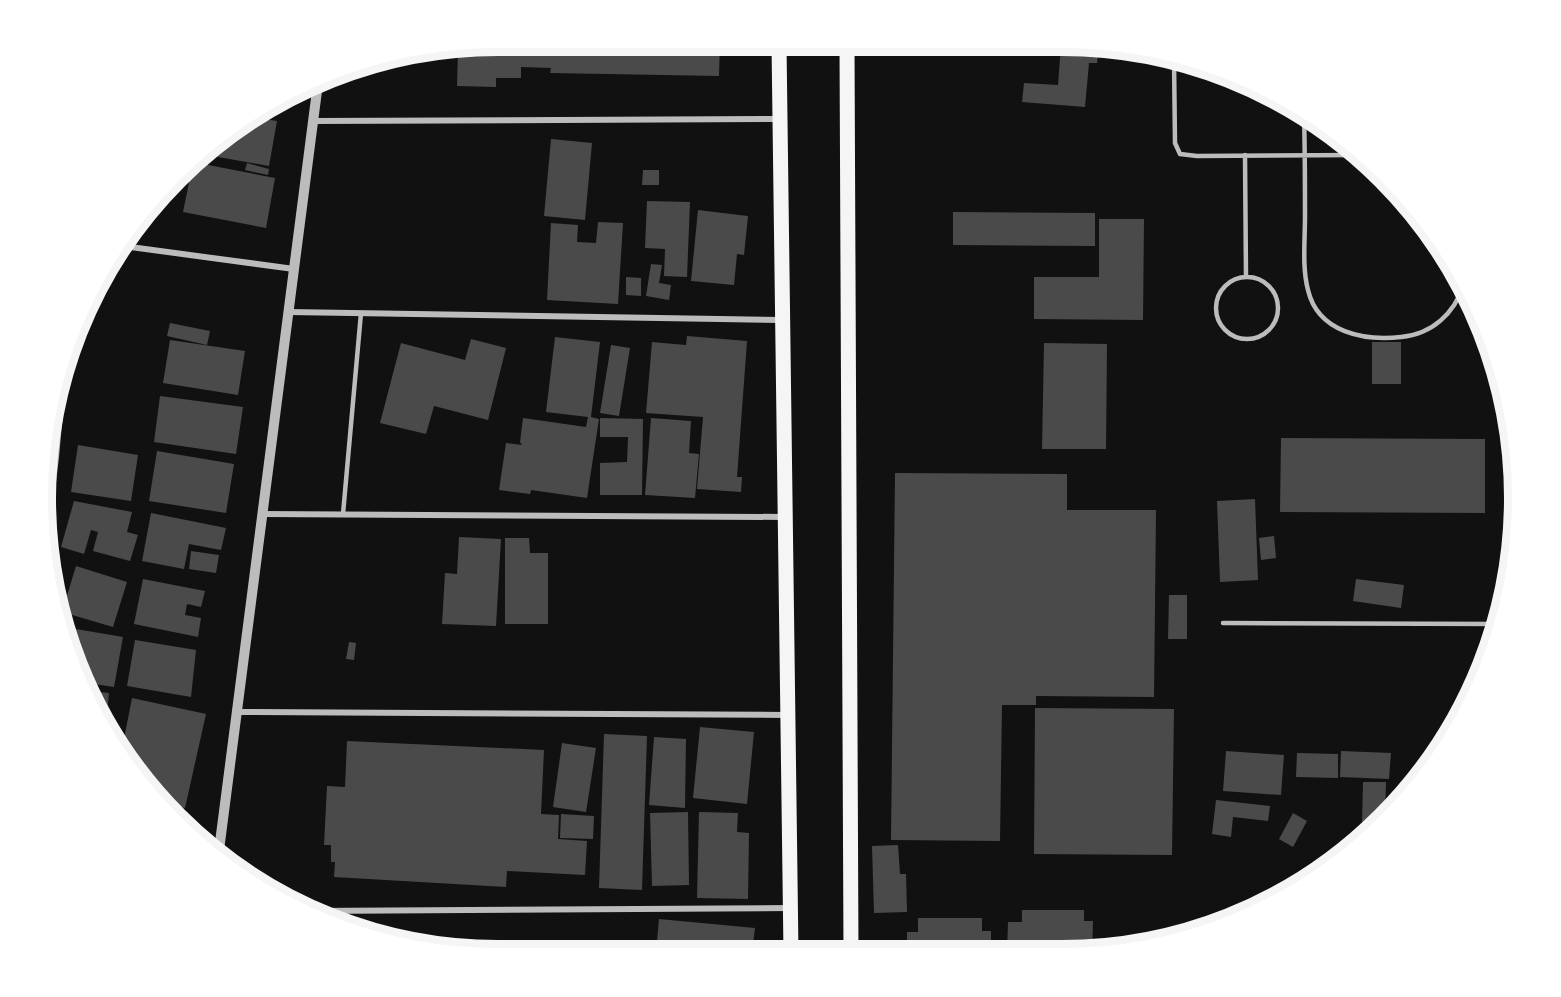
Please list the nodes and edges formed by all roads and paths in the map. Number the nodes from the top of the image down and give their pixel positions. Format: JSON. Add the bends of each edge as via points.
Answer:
{"nodes":[{"id":1,"x":779,"y":52,"type":"edge"},
{"id":2,"x":847,"y":52,"type":"edge"},
{"id":3,"x":1174,"y":67,"type":"edge"},
{"id":4,"x":317,"y":91,"type":"edge"},
{"id":5,"x":780,"y":119,"type":"junction"},
{"id":6,"x":313,"y":122,"type":"junction"},
{"id":7,"x":1304,"y":124,"type":"edge"},
{"id":8,"x":1305,"y":154,"type":"junction"},
{"id":9,"x":1245,"y":155,"type":"junction"},
{"id":10,"x":1346,"y":155,"type":"edge"},
{"id":11,"x":131,"y":247,"type":"edge"},
{"id":12,"x":294,"y":269,"type":"junction"},
{"id":13,"x":1246,"y":277,"type":"junction"},
{"id":14,"x":1460,"y":296,"type":"edge"},
{"id":15,"x":288,"y":312,"type":"junction"},
{"id":16,"x":361,"y":313,"type":"junction"},
{"id":17,"x":783,"y":320,"type":"junction"},
{"id":18,"x":262,"y":514,"type":"junction"},
{"id":19,"x":343,"y":514,"type":"junction"},
{"id":20,"x":785,"y":518,"type":"junction"},
{"id":21,"x":1223,"y":623,"type":"dead end"},
{"id":22,"x":1490,"y":624,"type":"edge"},
{"id":23,"x":237,"y":712,"type":"junction"},
{"id":24,"x":788,"y":715,"type":"junction"},
{"id":25,"x":220,"y":846,"type":"edge"},
{"id":26,"x":791,"y":908,"type":"junction"},
{"id":27,"x":328,"y":911,"type":"edge"},
{"id":28,"x":791,"y":944,"type":"edge"},
{"id":29,"x":851,"y":944,"type":"edge"}],
"edges":[{"from":1,"to":5,"type":"main road"},
{"from":2,"to":29,"type":"main road"},
{"from":3,"to":9,"type":"lane","via":[[1175,143],[1180,154]]},
{"from":4,"to":6,"type":"street"},
{"from":5,"to":6,"type":"street"},
{"from":5,"to":17,"type":"main road"},
{"from":6,"to":12,"type":"street"},
{"from":7,"to":8,"type":"lane"},
{"from":8,"to":9,"type":"lane"},
{"from":8,"to":10,"type":"lane"},
{"from":8,"to":14,"type":"lane","via":[[1308,291],[1315,307],[1329,322],[1353,336],[1400,338],[1433,328]]},
{"from":9,"to":13,"type":"lane"},
{"from":11,"to":12,"type":"street"},
{"from":12,"to":15,"type":"street"},
{"from":13,"to":13,"type":"lane","via":[[1227,284],[1216,301],[1216,311],[1224,330],[1242,339],[1253,339],[1270,329],[1278,310],[1273,290],[1257,278]]},
{"from":15,"to":16,"type":"street"},
{"from":15,"to":18,"type":"street"},
{"from":16,"to":17,"type":"street"},
{"from":16,"to":19,"type":"lane"},
{"from":17,"to":20,"type":"main road"},
{"from":18,"to":19,"type":"street"},
{"from":18,"to":23,"type":"street"},
{"from":19,"to":20,"type":"street"},
{"from":20,"to":24,"type":"main road"},
{"from":21,"to":22,"type":"lane"},
{"from":23,"to":24,"type":"street"},
{"from":23,"to":25,"type":"street"},
{"from":24,"to":26,"type":"main road"},
{"from":26,"to":27,"type":"street"},
{"from":26,"to":28,"type":"main road"}]}
